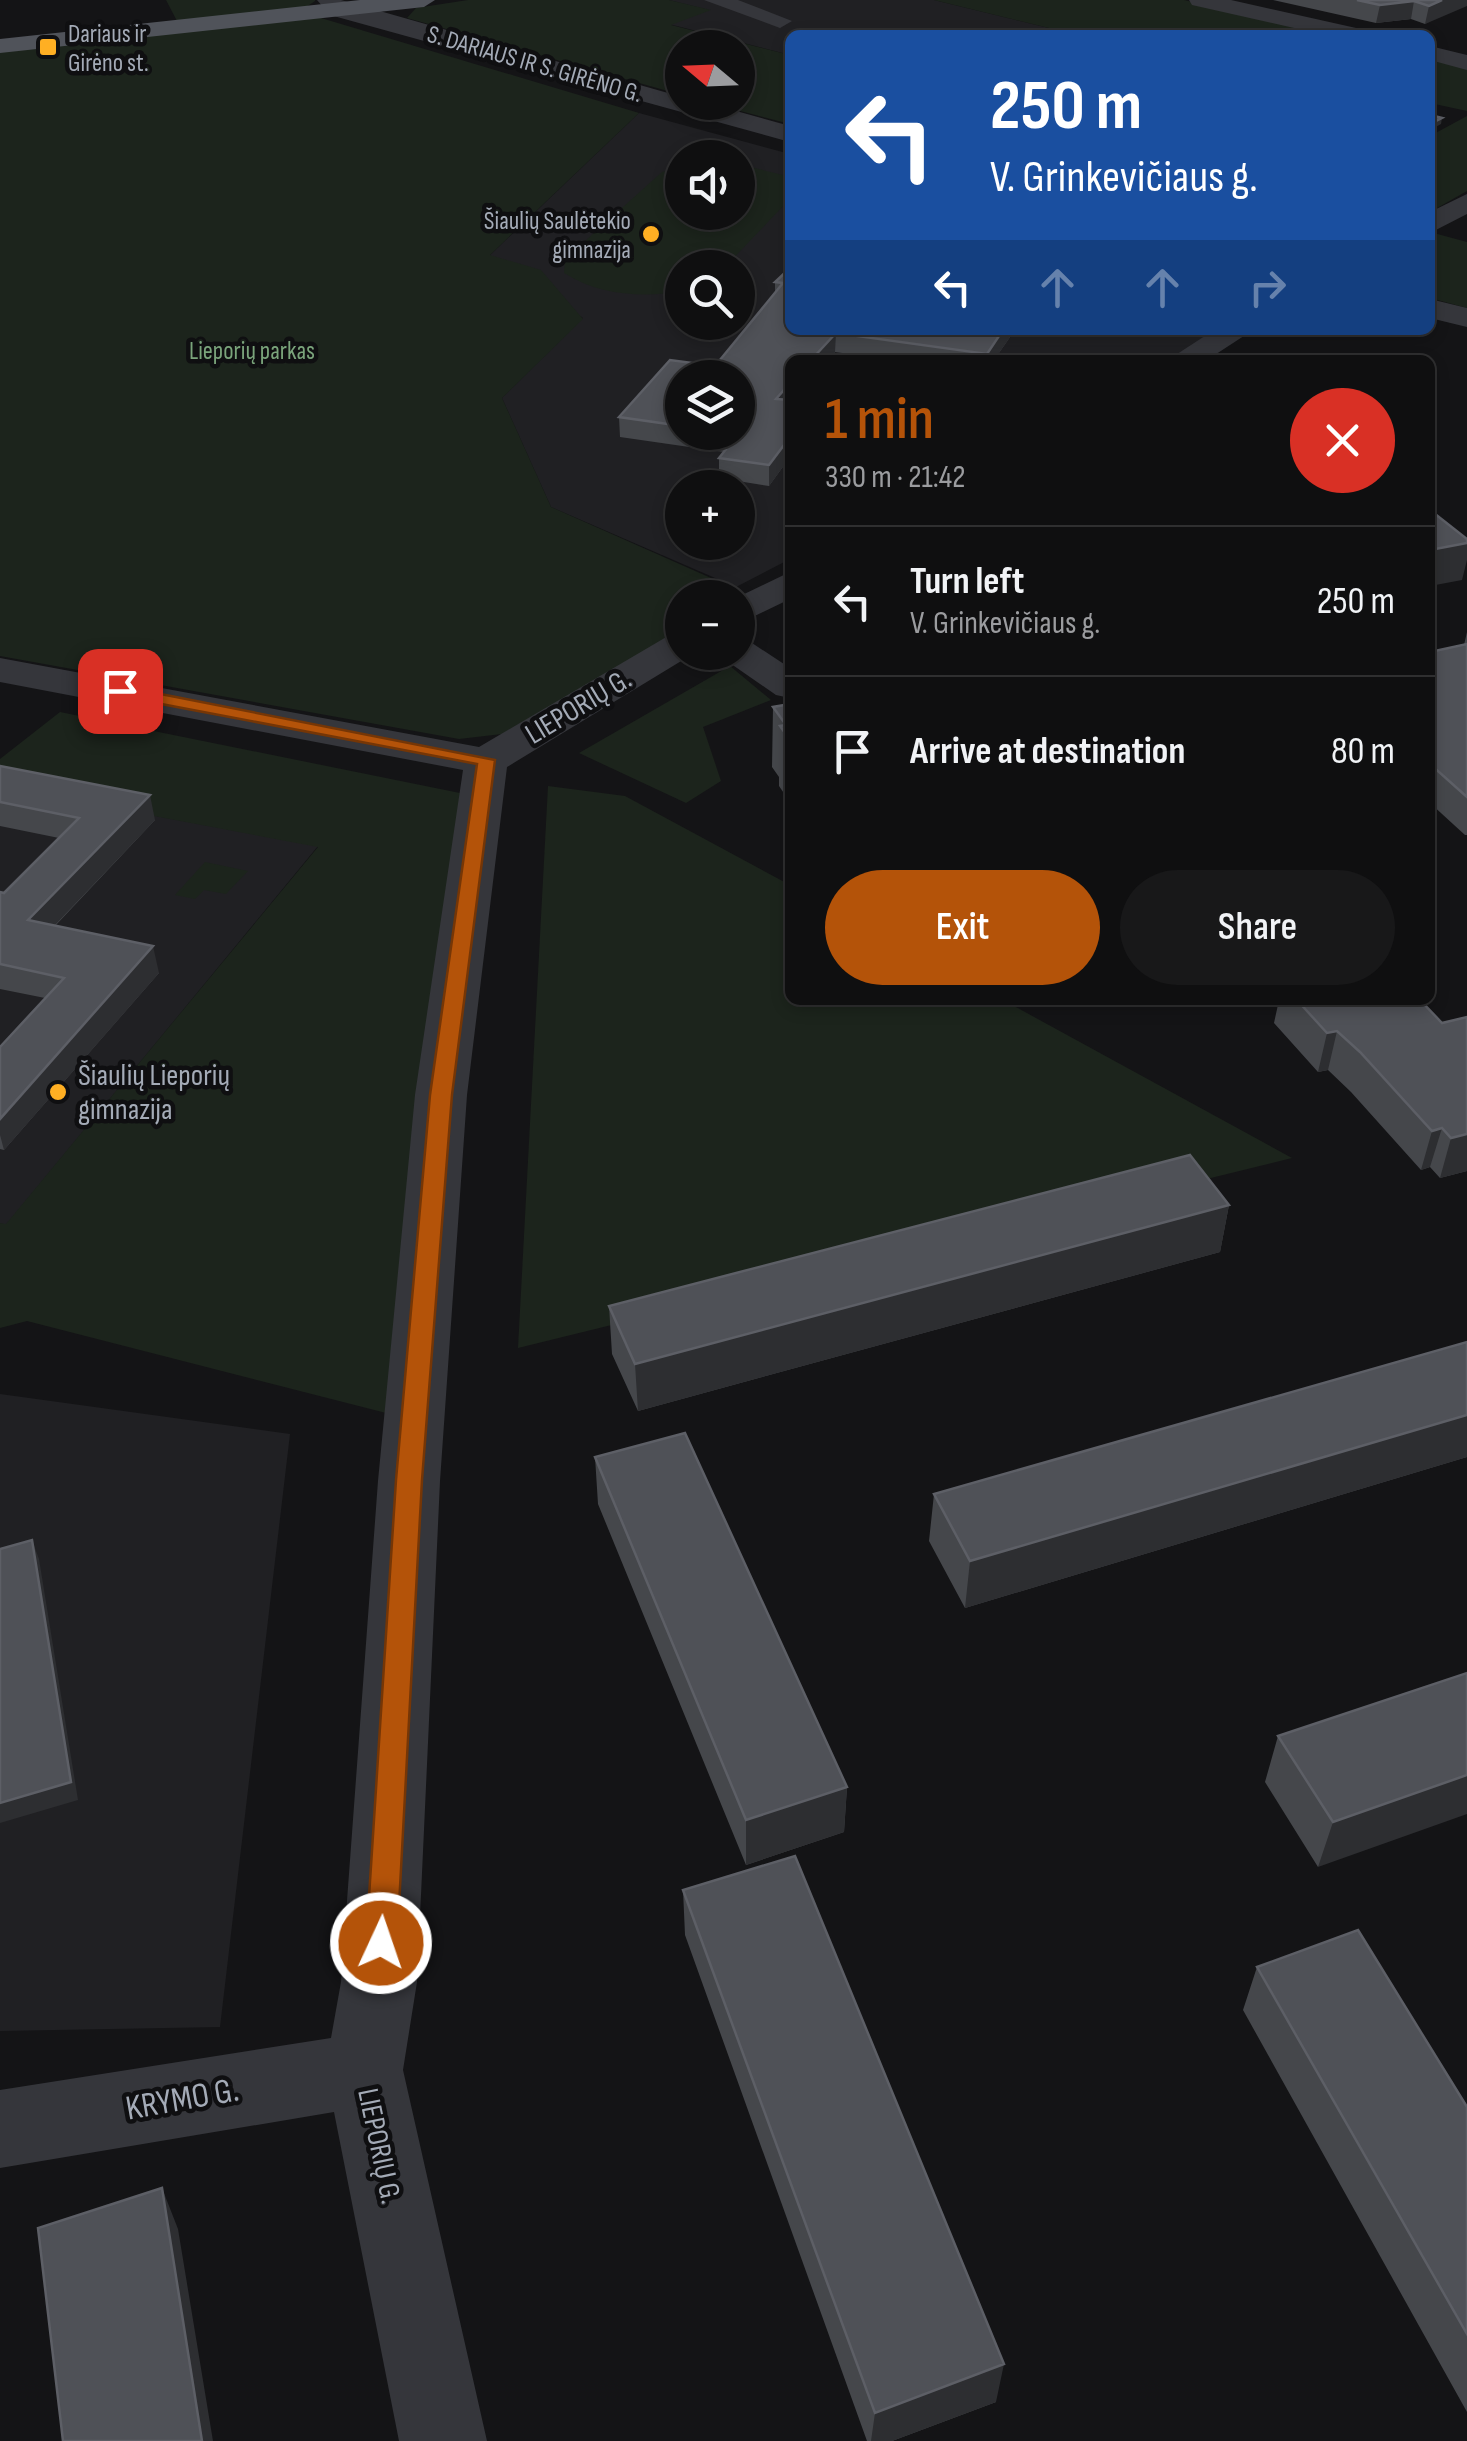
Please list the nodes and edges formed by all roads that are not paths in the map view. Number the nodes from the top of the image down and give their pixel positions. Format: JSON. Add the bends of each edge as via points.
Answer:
{"nodes":[{"id":1,"x":424,"y":0,"type":"edge"},
{"id":2,"x":438,"y":0,"type":"edge"},
{"id":3,"x":715,"y":0,"type":"edge"},
{"id":4,"x":1200,"y":0,"type":"edge"},
{"id":5,"x":333,"y":5,"type":"edge"},
{"id":6,"x":780,"y":21,"type":"dead end"},
{"id":7,"x":414,"y":30,"type":"junction"},
{"id":8,"x":1335,"y":30,"type":"edge"},
{"id":9,"x":0,"y":46,"type":"edge"},
{"id":10,"x":1435,"y":54,"type":"edge"},
{"id":11,"x":1467,"y":63,"type":"edge"},
{"id":12,"x":785,"y":133,"type":"edge"},
{"id":13,"x":1467,"y":202,"type":"edge"},
{"id":14,"x":1435,"y":221,"type":"edge"},
{"id":15,"x":1435,"y":309,"type":"edge"},
{"id":16,"x":1467,"y":318,"type":"edge"},
{"id":17,"x":1228,"y":335,"type":"edge"},
{"id":18,"x":1193,"y":355,"type":"edge"},
{"id":19,"x":785,"y":585,"type":"edge"},
{"id":20,"x":755,"y":602,"type":"edge"},
{"id":21,"x":665,"y":654,"type":"edge"},
{"id":22,"x":755,"y":662,"type":"edge"},
{"id":23,"x":0,"y":670,"type":"edge"},
{"id":24,"x":785,"y":683,"type":"edge"},
{"id":25,"x":486,"y":760,"type":"junction"},
{"id":26,"x":364,"y":2070,"type":"junction"},
{"id":27,"x":0,"y":2129,"type":"edge"},
{"id":28,"x":443,"y":2441,"type":"edge"}],
"edges":[{"from":1,"to":5,"type":"main road"},
{"from":2,"to":7,"type":"street","via":[[399,14]]},
{"from":3,"to":6,"type":"street"},
{"from":4,"to":8,"type":"street"},
{"from":5,"to":7,"type":"street","name":"S. DARIAUS IR S. GIRĖNO G."},
{"from":5,"to":9,"type":"main road"},
{"from":7,"to":12,"type":"street","name":"S. DARIAUS IR S. GIRĖNO G."},
{"from":10,"to":11,"type":"street"},
{"from":13,"to":14,"type":"street"},
{"from":15,"to":16,"type":"street"},
{"from":17,"to":18,"type":"street"},
{"from":19,"to":20,"type":"street"},
{"from":21,"to":25,"type":"street","name":"LIEPORIŲ G."},
{"from":22,"to":24,"type":"street"},
{"from":23,"to":25,"type":"street"},
{"from":25,"to":26,"type":"street","name":"LIEPORIŲ G.","via":[[441,1095],[409,1480],[379,1982]]},
{"from":26,"to":27,"type":"street","name":"KRYMO G."},
{"from":26,"to":28,"type":"street","name":"LIEPORIŲ G."}]}
